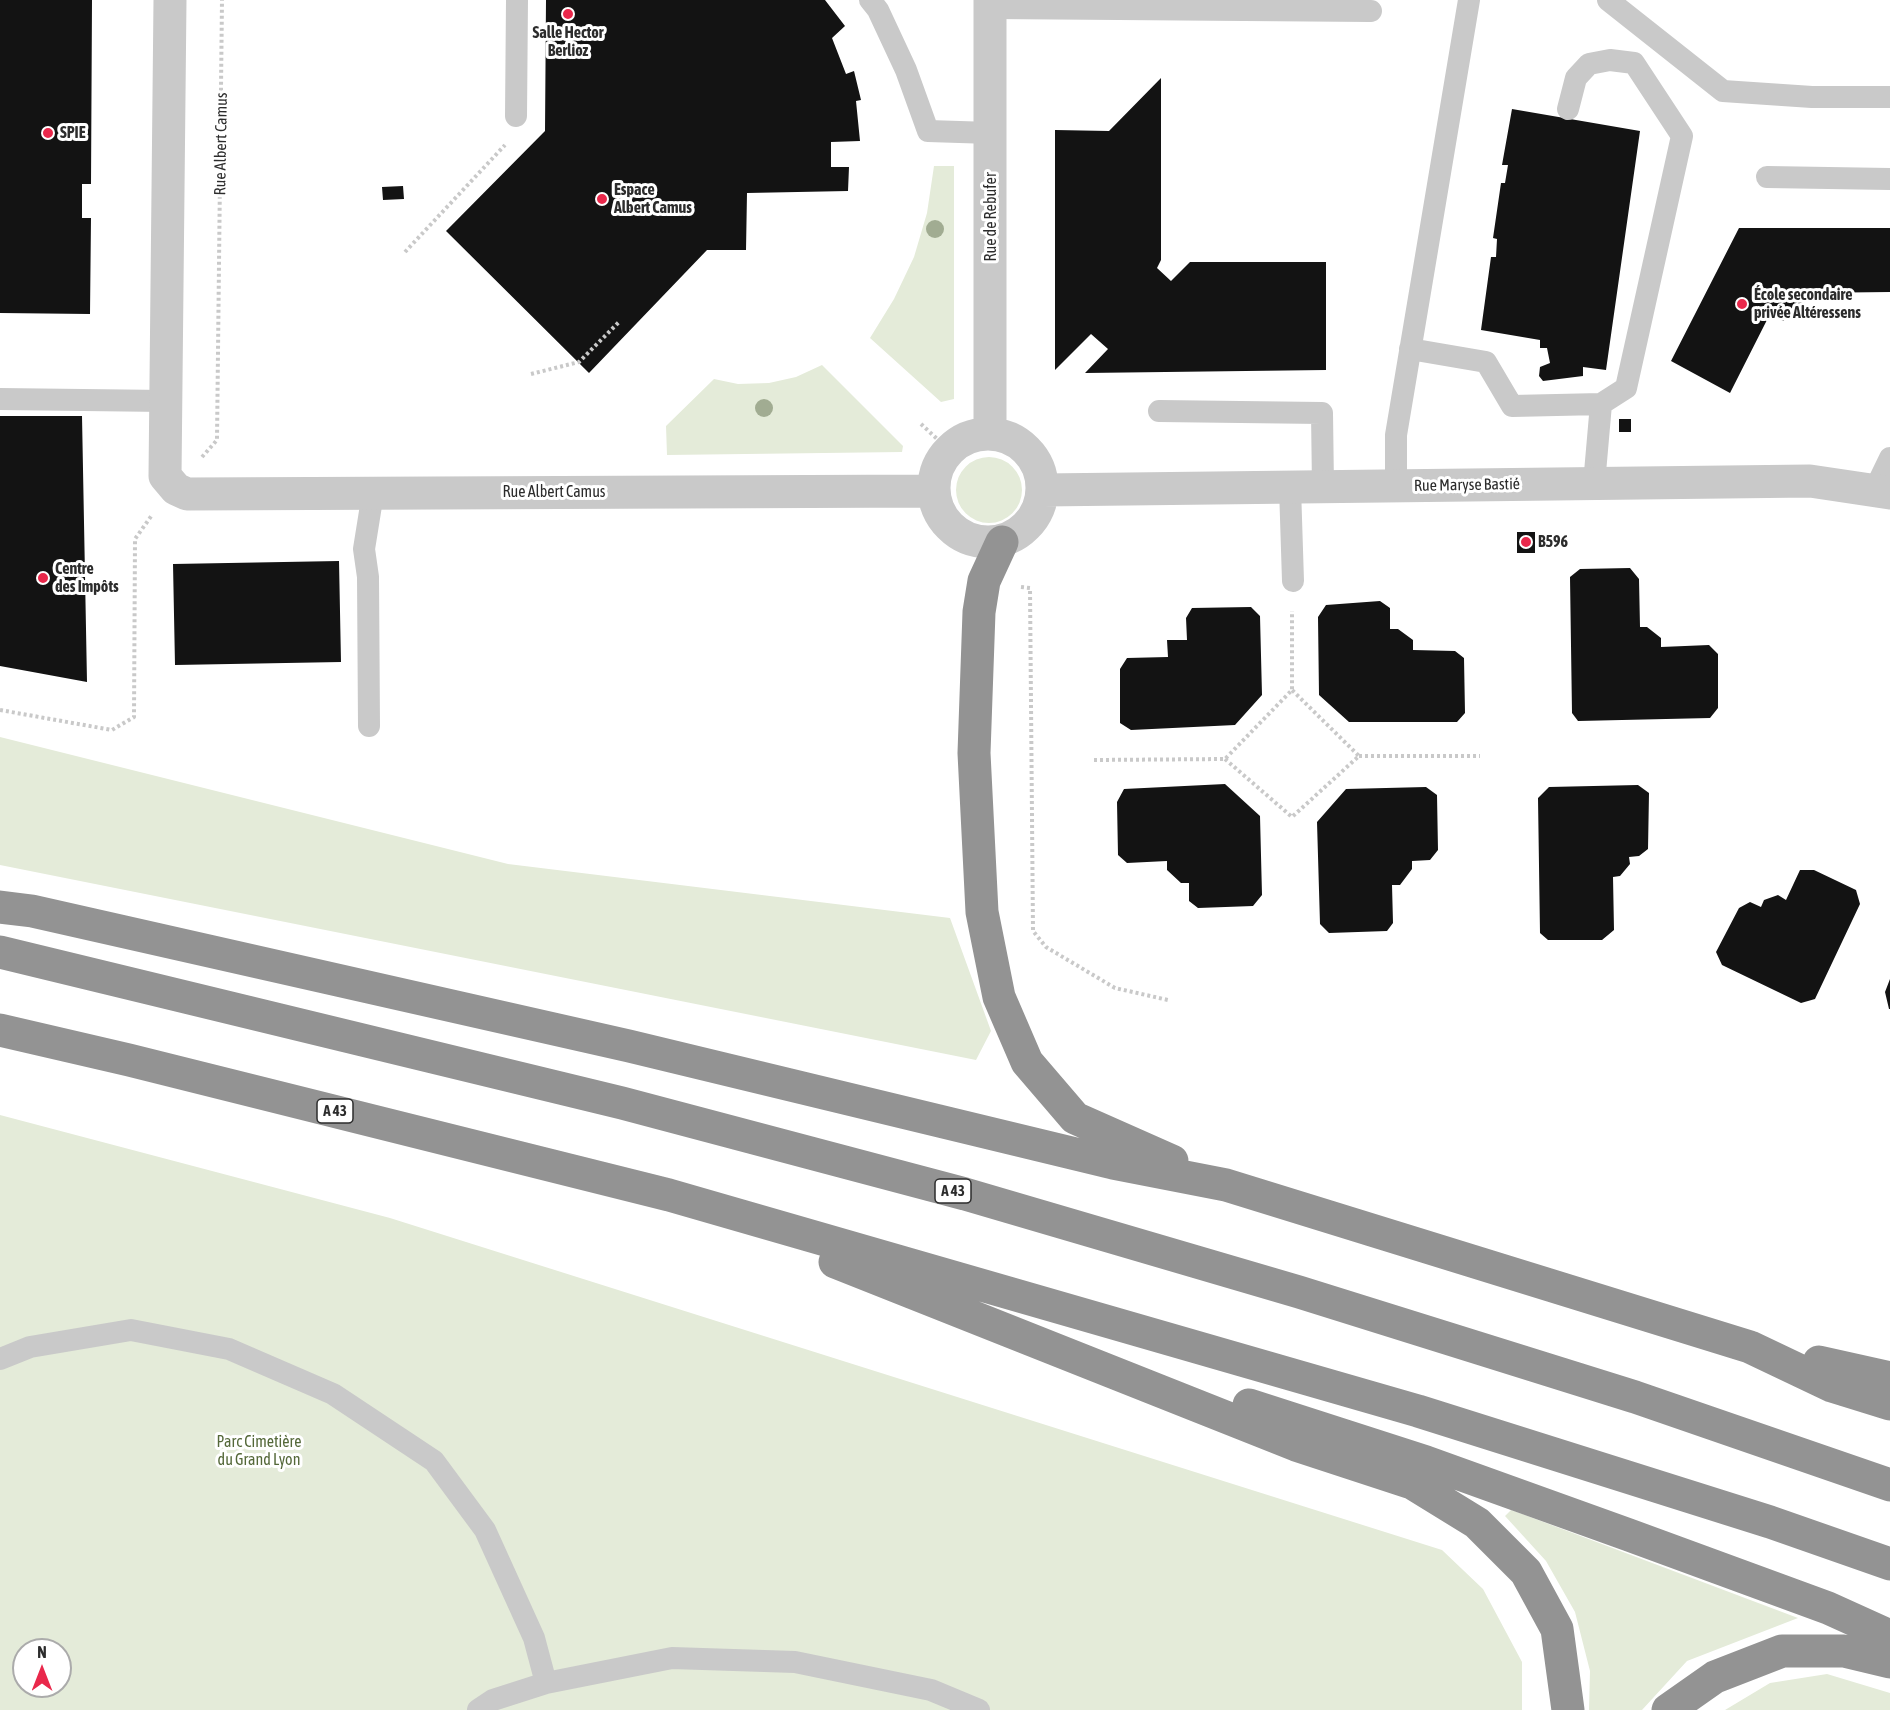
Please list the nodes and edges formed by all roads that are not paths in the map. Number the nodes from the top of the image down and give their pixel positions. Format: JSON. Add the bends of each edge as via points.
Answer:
{"nodes":[{"id":1,"x":170,"y":0,"type":"edge"},
{"id":2,"x":517,"y":0,"type":"edge"},
{"id":3,"x":870,"y":0,"type":"edge"},
{"id":4,"x":1469,"y":0,"type":"edge"},
{"id":5,"x":1608,"y":0,"type":"edge"},
{"id":6,"x":991,"y":4,"type":"edge"},
{"id":7,"x":1371,"y":11,"type":"dead end"},
{"id":8,"x":1890,"y":97,"type":"edge"},
{"id":9,"x":1568,"y":109,"type":"dead end"},
{"id":10,"x":516,"y":116,"type":"dead end"},
{"id":11,"x":991,"y":133,"type":"junction"},
{"id":12,"x":1767,"y":177,"type":"dead end"},
{"id":13,"x":1890,"y":179,"type":"edge"},
{"id":14,"x":1410,"y":349,"type":"junction"},
{"id":15,"x":0,"y":399,"type":"edge"},
{"id":16,"x":166,"y":401,"type":"junction"},
{"id":17,"x":1601,"y":404,"type":"junction"},
{"id":18,"x":1159,"y":411,"type":"dead end"},
{"id":19,"x":990,"y":434,"type":"junction"},
{"id":20,"x":1890,"y":458,"type":"edge"},
{"id":21,"x":1594,"y":484,"type":"junction"},
{"id":22,"x":1396,"y":486,"type":"junction"},
{"id":23,"x":1290,"y":487,"type":"junction"},
{"id":24,"x":1323,"y":487,"type":"junction"},
{"id":25,"x":933,"y":490,"type":"junction"},
{"id":26,"x":1043,"y":490,"type":"junction"},
{"id":27,"x":1883,"y":491,"type":"edge"},
{"id":28,"x":373,"y":493,"type":"junction"},
{"id":29,"x":1002,"y":542,"type":"junction"},
{"id":30,"x":1293,"y":581,"type":"road end"},
{"id":31,"x":369,"y":726,"type":"dead end"},
{"id":32,"x":0,"y":908,"type":"edge"},
{"id":33,"x":0,"y":952,"type":"edge"},
{"id":34,"x":0,"y":1030,"type":"edge"},
{"id":35,"x":1226,"y":1185,"type":"junction"},
{"id":36,"x":669,"y":1195,"type":"junction"},
{"id":37,"x":1750,"y":1347,"type":"junction"},
{"id":38,"x":0,"y":1359,"type":"edge"},
{"id":39,"x":1102,"y":1370,"type":"junction"},
{"id":40,"x":1890,"y":1378,"type":"edge"},
{"id":41,"x":1890,"y":1404,"type":"edge"},
{"id":42,"x":1890,"y":1485,"type":"edge"},
{"id":43,"x":1890,"y":1564,"type":"edge"},
{"id":44,"x":1890,"y":1636,"type":"edge"},
{"id":45,"x":1890,"y":1662,"type":"edge"},
{"id":46,"x":546,"y":1683,"type":"junction"},
{"id":47,"x":478,"y":1710,"type":"edge"},
{"id":48,"x":979,"y":1710,"type":"edge"},
{"id":49,"x":1568,"y":1710,"type":"edge"},
{"id":50,"x":1668,"y":1710,"type":"edge"}],
"edges":[{"from":1,"to":16,"type":"street"},
{"from":2,"to":10,"type":"lane"},
{"from":3,"to":11,"type":"lane","via":[[906,70],[928,131]]},
{"from":4,"to":14,"type":"lane"},
{"from":5,"to":8,"type":"lane","via":[[1722,91]]},
{"from":6,"to":7,"type":"lane"},
{"from":6,"to":11,"type":"street","name":"Rue de Rebufer"},
{"from":9,"to":17,"type":"lane","via":[[1576,78],[1589,64],[1610,60],[1634,63],[1682,136],[1626,388]]},
{"from":11,"to":19,"type":"street","name":"Rue de Rebufer"},
{"from":12,"to":13,"type":"lane"},
{"from":14,"to":17,"type":"lane","via":[[1486,362],[1512,406]]},
{"from":14,"to":22,"type":"lane","via":[[1396,435]]},
{"from":15,"to":16,"type":"lane"},
{"from":16,"to":28,"type":"street","name":"Rue Albert Camus","via":[[165,476],[176,489],[187,494]]},
{"from":17,"to":21,"type":"lane"},
{"from":18,"to":24,"type":"lane","via":[[1322,413]]},
{"from":19,"to":25,"type":"street","via":[[975,435],[949,450],[940,462]]},
{"from":19,"to":26,"type":"street","via":[[1022,445],[1041,473]]},
{"from":20,"to":27,"type":"lane"},
{"from":21,"to":22,"type":"street","name":"Rue Maryse Bastié"},
{"from":21,"to":27,"type":"street","name":"Rue Maryse Bastié","via":[[1810,482]]},
{"from":22,"to":24,"type":"street","name":"Rue Maryse Bastié"},
{"from":23,"to":24,"type":"street","name":"Rue Maryse Bastié"},
{"from":23,"to":26,"type":"street","name":"Rue Maryse Bastié"},
{"from":23,"to":30,"type":"lane"},
{"from":25,"to":28,"type":"street","name":"Rue Albert Camus"},
{"from":25,"to":29,"type":"street","via":[[936,507],[955,533],[970,540]]},
{"from":26,"to":29,"type":"street","via":[[1040,507],[1031,522],[1018,535]]},
{"from":28,"to":31,"type":"lane","via":[[364,549],[368,577]]},
{"from":29,"to":35,"type":"highway","via":[[984,581],[979,612],[974,753],[982,912],[999,997],[1027,1062],[1075,1118]]},
{"from":32,"to":35,"type":"highway","via":[[32,911],[629,1046],[1113,1163]]},
{"from":33,"to":42,"type":"highway","number":"A 43","via":[[622,1103],[965,1194],[1299,1292],[1612,1390]]},
{"from":34,"to":36,"type":"highway","number":"A 43"},
{"from":35,"to":37,"type":"highway"},
{"from":36,"to":39,"type":"highway"},
{"from":36,"to":43,"type":"highway","number":"A 43","via":[[1418,1412],[1770,1522]]},
{"from":37,"to":40,"type":"highway"},
{"from":37,"to":41,"type":"highway","via":[[1832,1386]]},
{"from":38,"to":46,"type":"lane","via":[[30,1347],[131,1330],[229,1349],[333,1394],[434,1461],[485,1530],[534,1638]]},
{"from":39,"to":44,"type":"highway","via":[[1223,1397],[1426,1462],[1828,1608]]},
{"from":39,"to":49,"type":"highway","via":[[1296,1445],[1412,1483],[1477,1523],[1526,1572],[1557,1629]]},
{"from":45,"to":50,"type":"highway","via":[[1844,1651],[1782,1651],[1715,1677]]},
{"from":46,"to":47,"type":"lane","via":[[493,1700]]},
{"from":46,"to":48,"type":"lane","via":[[672,1658],[795,1662],[931,1690]]}]}
